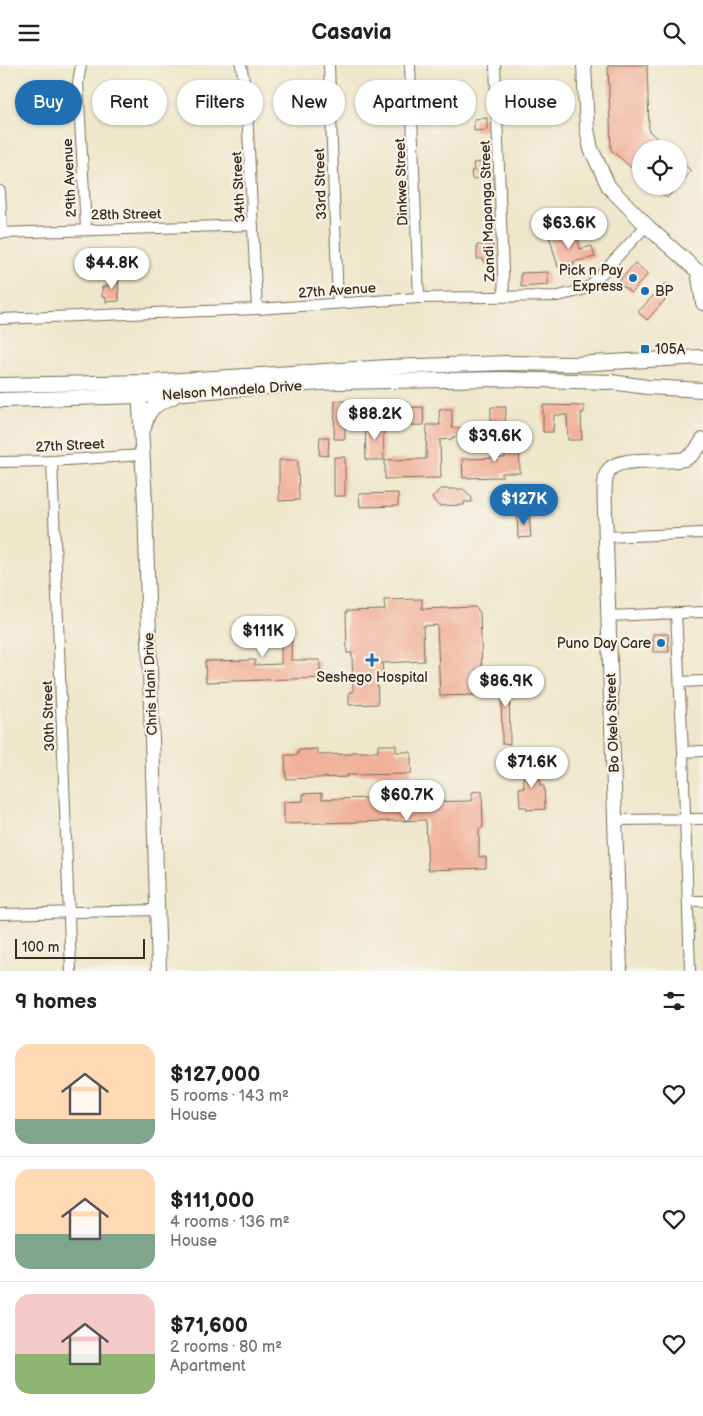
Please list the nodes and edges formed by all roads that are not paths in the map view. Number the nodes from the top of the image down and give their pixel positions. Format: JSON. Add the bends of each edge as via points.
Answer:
{"nodes":[{"id":1,"x":81,"y":65,"type":"edge"},
{"id":2,"x":241,"y":65,"type":"edge"},
{"id":3,"x":330,"y":65,"type":"edge"},
{"id":4,"x":410,"y":65,"type":"edge"},
{"id":5,"x":496,"y":65,"type":"edge"},
{"id":6,"x":584,"y":65,"type":"edge"},
{"id":7,"x":0,"y":191,"type":"edge"},
{"id":8,"x":253,"y":225,"type":"junction"},
{"id":9,"x":647,"y":225,"type":"junction"},
{"id":10,"x":86,"y":229,"type":"junction"},
{"id":11,"x":1,"y":233,"type":"edge"},
{"id":12,"x":701,"y":273,"type":"edge"},
{"id":13,"x":504,"y":297,"type":"junction"},
{"id":14,"x":419,"y":298,"type":"junction"},
{"id":15,"x":338,"y":303,"type":"junction"},
{"id":16,"x":703,"y":303,"type":"edge"},
{"id":17,"x":257,"y":309,"type":"junction"},
{"id":18,"x":0,"y":319,"type":"edge"},
{"id":19,"x":703,"y":357,"type":"edge"},
{"id":20,"x":0,"y":385,"type":"edge"},
{"id":21,"x":139,"y":389,"type":"junction"},
{"id":22,"x":703,"y":390,"type":"edge"},
{"id":23,"x":180,"y":393,"type":"junction"},
{"id":24,"x":0,"y":400,"type":"edge"},
{"id":25,"x":141,"y":441,"type":"junction"},
{"id":26,"x":703,"y":441,"type":"edge"},
{"id":27,"x":142,"y":455,"type":"junction"},
{"id":28,"x":52,"y":461,"type":"junction"},
{"id":29,"x":0,"y":462,"type":"edge"},
{"id":30,"x":703,"y":533,"type":"edge"},
{"id":31,"x":606,"y":537,"type":"junction"},
{"id":32,"x":703,"y":612,"type":"edge"},
{"id":33,"x":676,"y":613,"type":"junction"},
{"id":34,"x":609,"y":616,"type":"junction"},
{"id":35,"x":703,"y":681,"type":"edge"},
{"id":36,"x":680,"y":682,"type":"junction"},
{"id":37,"x":703,"y":751,"type":"edge"},
{"id":38,"x":683,"y":752,"type":"junction"},
{"id":39,"x":684,"y":819,"type":"junction"},
{"id":40,"x":703,"y":819,"type":"edge"},
{"id":41,"x":615,"y":820,"type":"junction"},
{"id":42,"x":688,"y":901,"type":"junction"},
{"id":43,"x":703,"y":901,"type":"edge"},
{"id":44,"x":156,"y":910,"type":"junction"},
{"id":45,"x":69,"y":913,"type":"junction"},
{"id":46,"x":0,"y":914,"type":"edge"},
{"id":47,"x":71,"y":971,"type":"edge"},
{"id":48,"x":159,"y":971,"type":"edge"},
{"id":49,"x":620,"y":971,"type":"edge"},
{"id":50,"x":690,"y":971,"type":"edge"}],
"edges":[{"from":1,"to":10,"type":"street","name":"29th Avenue","via":[[78,83]]},
{"from":2,"to":8,"type":"street","name":"34th Street","via":[[246,90]]},
{"from":3,"to":15,"type":"street","name":"33rd Street"},
{"from":4,"to":14,"type":"street","name":"Dinkwe Street"},
{"from":5,"to":13,"type":"street","name":"Zondi Mapanga Street"},
{"from":6,"to":9,"type":"main road","via":[[585,115],[591,149],[609,187]]},
{"from":7,"to":11,"type":"street"},
{"from":8,"to":10,"type":"street","name":"28th Street"},
{"from":8,"to":17,"type":"street","name":"34th Street"},
{"from":9,"to":12,"type":"main road"},
{"from":9,"to":13,"type":"street","name":"27th Avenue","via":[[590,286],[558,296]]},
{"from":10,"to":11,"type":"street","name":"28th Street"},
{"from":12,"to":16,"type":"main road"},
{"from":13,"to":14,"type":"street","name":"27th Avenue"},
{"from":14,"to":15,"type":"street","name":"27th Avenue"},
{"from":15,"to":17,"type":"street","name":"27th Avenue"},
{"from":17,"to":18,"type":"street","name":"27th Avenue"},
{"from":19,"to":21,"type":"main road","name":"Nelson Mandela Drive","via":[[574,364],[389,367]]},
{"from":20,"to":21,"type":"main road","name":"Nelson Mandela Drive"},
{"from":21,"to":23,"type":"main road","name":"Nelson Mandela Drive"},
{"from":21,"to":24,"type":"main road","name":"Nelson Mandela Drive"},
{"from":21,"to":25,"type":"main road","name":"Chris Hani Drive"},
{"from":22,"to":23,"type":"main road","name":"Nelson Mandela Drive","via":[[611,382],[502,379],[336,382]]},
{"from":23,"to":25,"type":"main road","via":[[151,409]]},
{"from":25,"to":27,"type":"main road","name":"Chris Hani Drive"},
{"from":26,"to":31,"type":"main road","name":"Bo Okelo Street","via":[[699,449],[685,459],[626,462],[609,469],[606,475]]},
{"from":27,"to":28,"type":"street","name":"27th Street"},
{"from":27,"to":44,"type":"main road","name":"Chris Hani Drive"},
{"from":28,"to":29,"type":"street","name":"27th Street"},
{"from":28,"to":45,"type":"street","name":"30th Street"},
{"from":30,"to":31,"type":"street"},
{"from":31,"to":34,"type":"main road","name":"Bo Okelo Street"},
{"from":32,"to":33,"type":"street"},
{"from":33,"to":34,"type":"street"},
{"from":33,"to":36,"type":"street"},
{"from":34,"to":41,"type":"main road","name":"Bo Okelo Street"},
{"from":35,"to":36,"type":"street"},
{"from":36,"to":38,"type":"street"},
{"from":37,"to":38,"type":"street"},
{"from":38,"to":39,"type":"street"},
{"from":39,"to":40,"type":"street"},
{"from":39,"to":41,"type":"street"},
{"from":39,"to":42,"type":"street"},
{"from":41,"to":49,"type":"main road","name":"Bo Okelo Street"},
{"from":42,"to":43,"type":"street"},
{"from":42,"to":50,"type":"street"},
{"from":44,"to":45,"type":"street"},
{"from":44,"to":48,"type":"main road","name":"Chris Hani Drive"},
{"from":45,"to":46,"type":"street"},
{"from":45,"to":47,"type":"street","name":"30th Street"}]}
